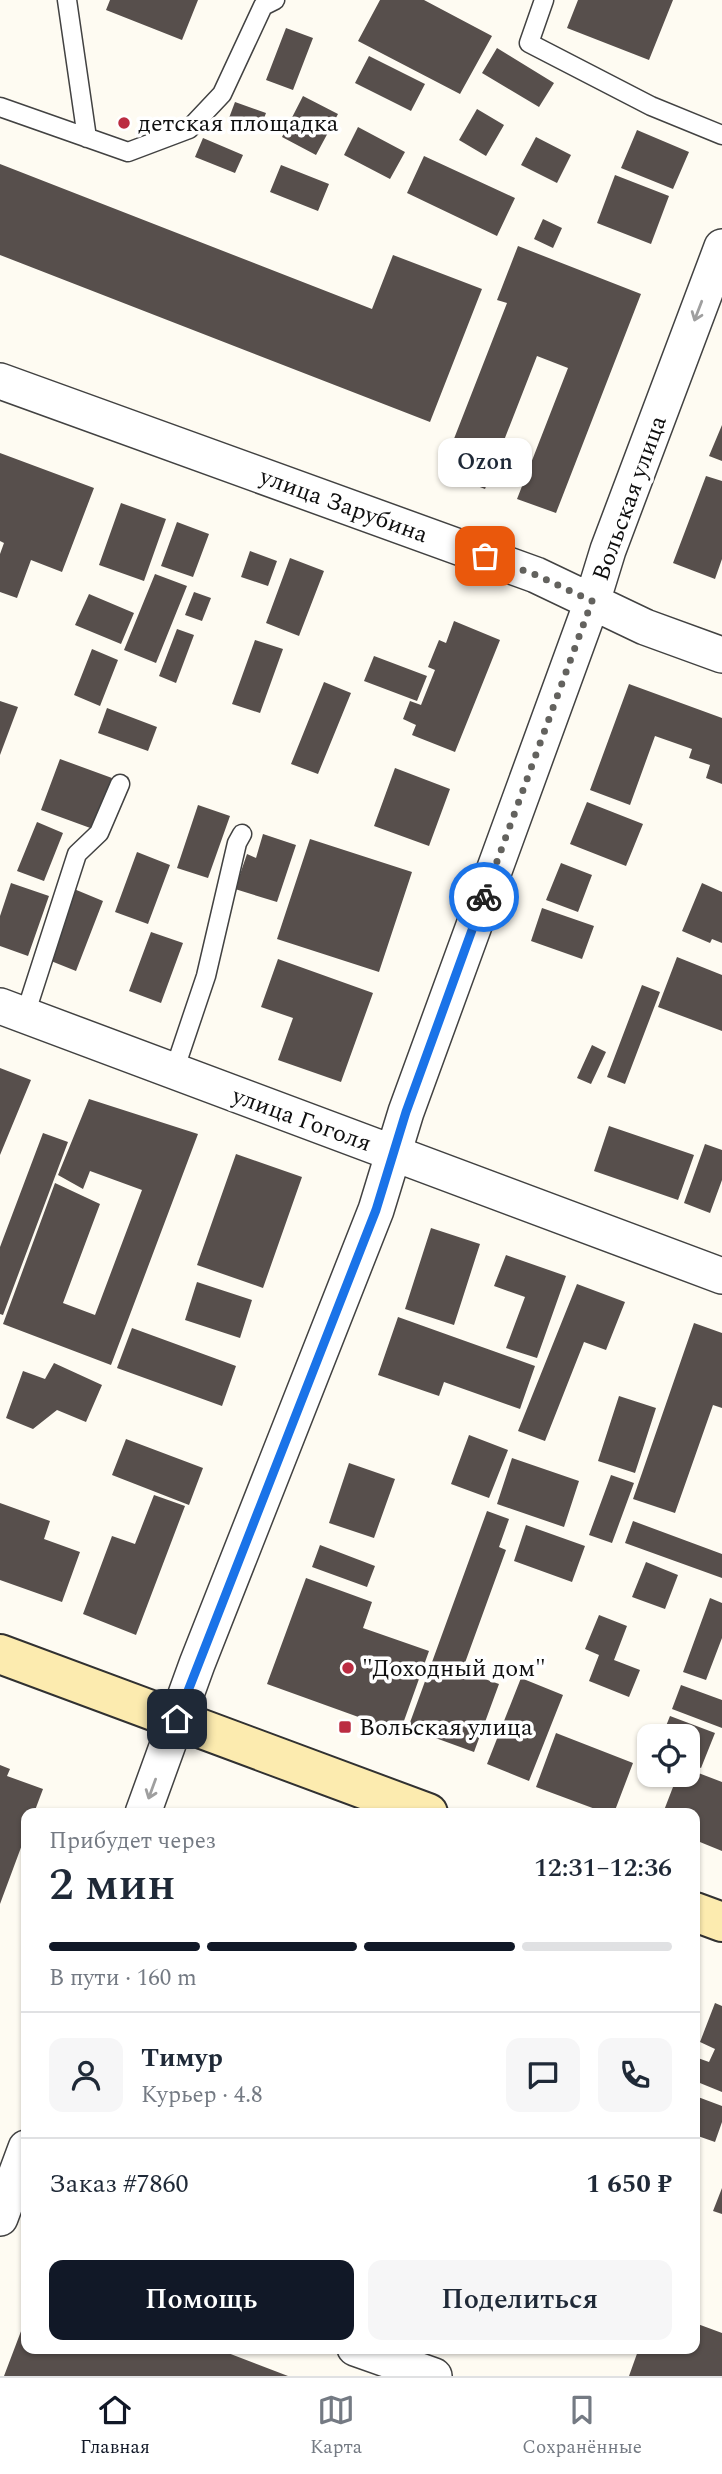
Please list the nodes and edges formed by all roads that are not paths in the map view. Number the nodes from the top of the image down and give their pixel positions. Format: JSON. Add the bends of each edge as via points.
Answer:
{"nodes":[{"id":1,"x":67,"y":0,"type":"edge"},
{"id":2,"x":275,"y":0,"type":"edge"},
{"id":3,"x":544,"y":0,"type":"edge"},
{"id":4,"x":0,"y":107,"type":"edge"},
{"id":5,"x":722,"y":135,"type":"edge"},
{"id":6,"x":87,"y":138,"type":"junction"},
{"id":7,"x":722,"y":247,"type":"edge"},
{"id":8,"x":0,"y":381,"type":"edge"},
{"id":9,"x":592,"y":601,"type":"junction"},
{"id":10,"x":722,"y":655,"type":"edge"},
{"id":11,"x":120,"y":784,"type":"dead end"},
{"id":12,"x":242,"y":834,"type":"dead end"},
{"id":13,"x":12,"y":1011,"type":"edge"},
{"id":14,"x":174,"y":1071,"type":"junction"},
{"id":15,"x":393,"y":1152,"type":"junction"},
{"id":16,"x":722,"y":1276,"type":"edge"},
{"id":17,"x":0,"y":1654,"type":"edge"},
{"id":18,"x":177,"y":1719,"type":"junction"},
{"id":19,"x":145,"y":1808,"type":"edge"},
{"id":20,"x":415,"y":1808,"type":"edge"},
{"id":21,"x":700,"y":1914,"type":"edge"},
{"id":22,"x":722,"y":1922,"type":"edge"},
{"id":23,"x":21,"y":2162,"type":"edge"},
{"id":24,"x":0,"y":2220,"type":"edge"},
{"id":25,"x":21,"y":2230,"type":"edge"},
{"id":26,"x":372,"y":2354,"type":"edge"},
{"id":27,"x":434,"y":2376,"type":"edge"}],
"edges":[{"from":1,"to":6,"type":"lane"},
{"from":2,"to":6,"type":"lane","via":[[262,6],[222,94],[189,129],[128,152]]},
{"from":3,"to":5,"type":"lane","via":[[530,43],[651,106]]},
{"from":4,"to":6,"type":"lane"},
{"from":7,"to":9,"type":"street","name":"Вольская улица","one_way":true},
{"from":8,"to":9,"type":"street","name":"улица Зарубина","via":[[536,575]]},
{"from":9,"to":10,"type":"street","name":"улица Зарубина","via":[[645,627]]},
{"from":9,"to":15,"type":"street","name":"Вольская улица"},
{"from":11,"to":13,"type":"lane","via":[[99,833],[77,854]]},
{"from":12,"to":14,"type":"lane","via":[[206,976]]},
{"from":13,"to":14,"type":"street","name":"улица Гоголя"},
{"from":14,"to":15,"type":"street","name":"улица Гоголя"},
{"from":15,"to":16,"type":"street","name":"улица Гоголя"},
{"from":15,"to":18,"type":"street","name":"Вольская улица","via":[[376,1210]]},
{"from":17,"to":18,"type":"street"},
{"from":18,"to":19,"type":"street","name":"Вольская улица","one_way":true},
{"from":18,"to":20,"type":"street"},
{"from":21,"to":22,"type":"street"},
{"from":23,"to":24,"type":"street"},
{"from":24,"to":25,"type":"street"},
{"from":26,"to":27,"type":"street"}]}
